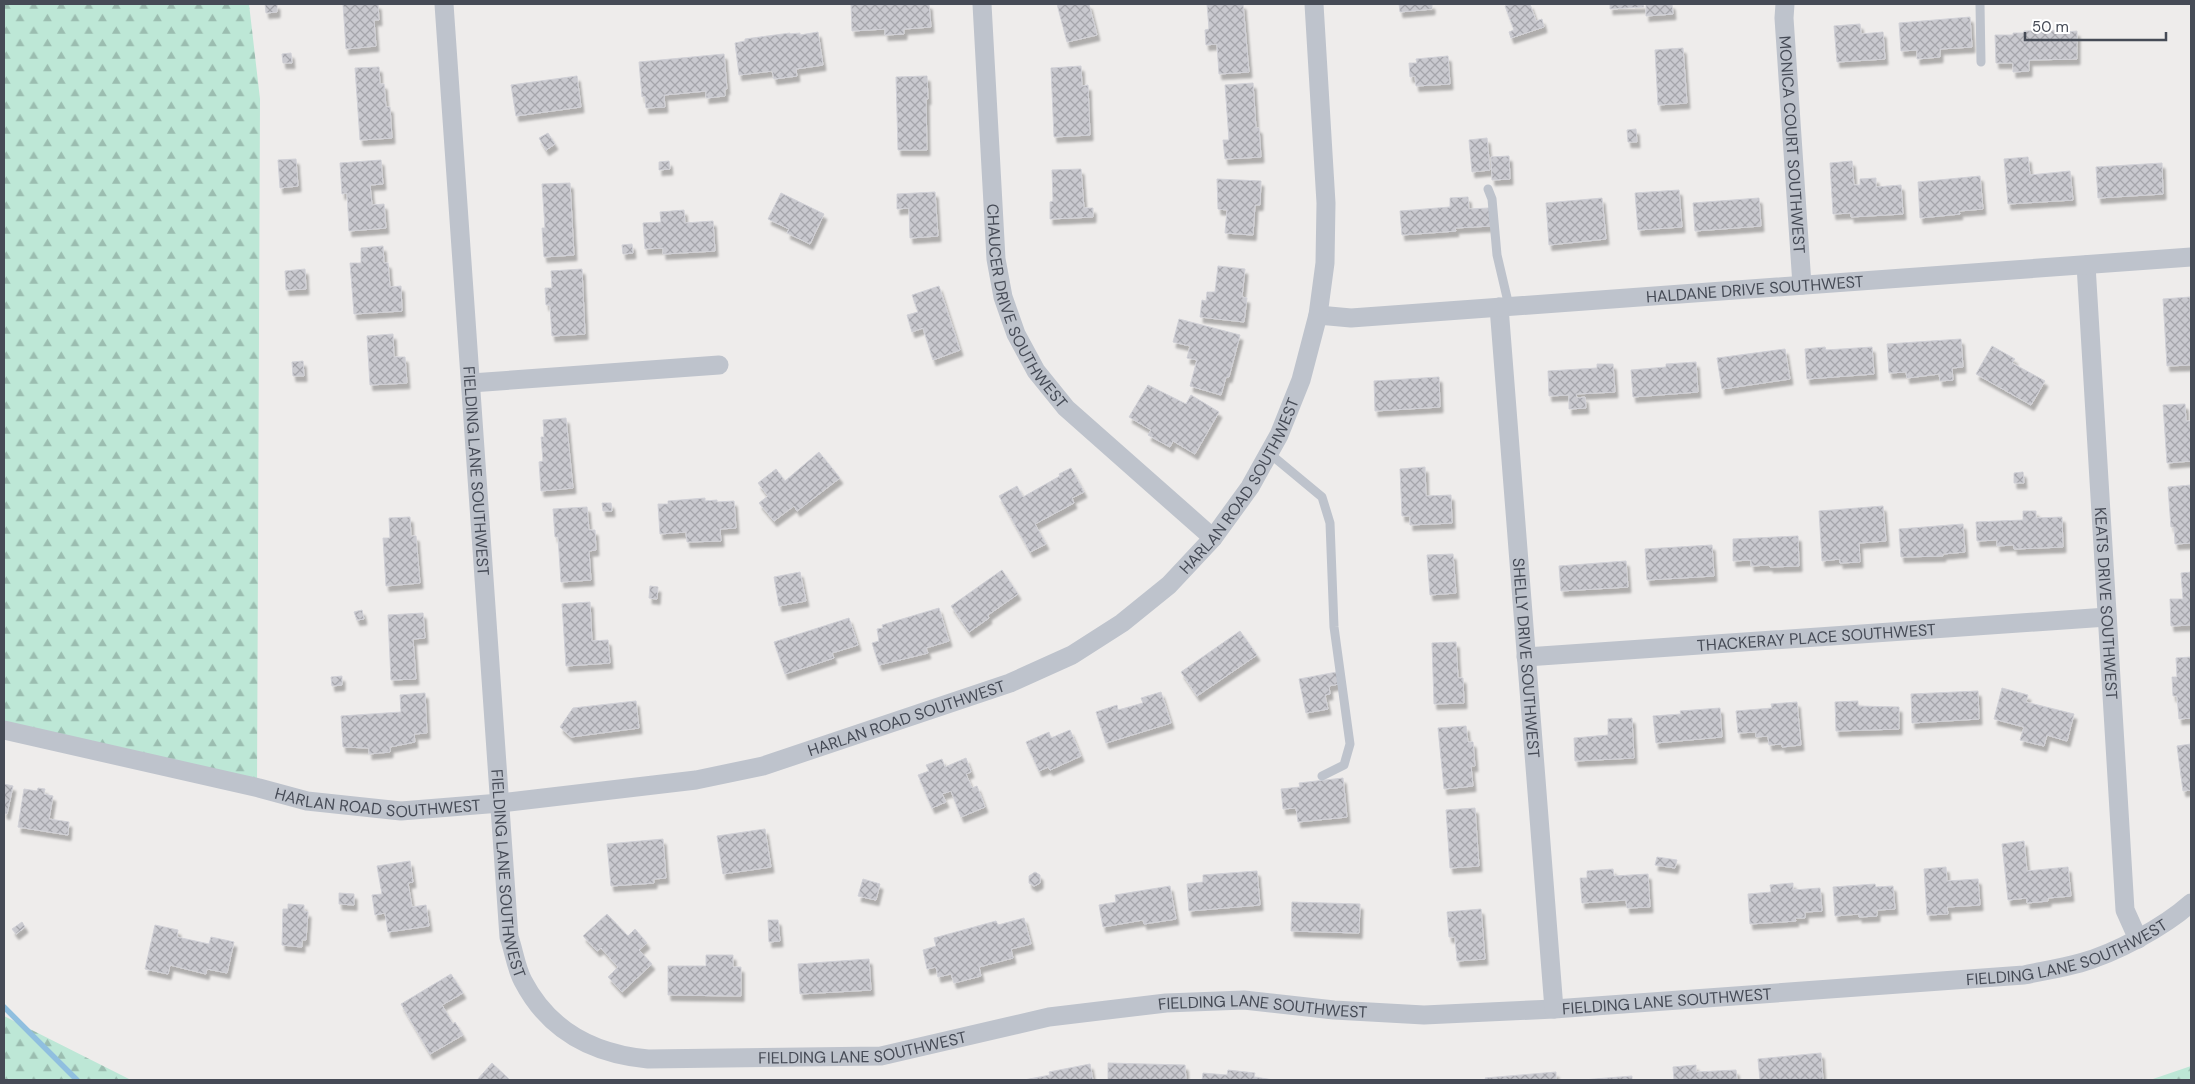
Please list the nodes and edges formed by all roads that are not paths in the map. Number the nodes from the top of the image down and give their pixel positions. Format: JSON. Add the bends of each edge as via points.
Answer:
{"nodes":[{"id":1,"x":444,"y":4,"type":"edge"},
{"id":2,"x":982,"y":4,"type":"edge"},
{"id":3,"x":1314,"y":4,"type":"edge"},
{"id":4,"x":1786,"y":4,"type":"edge"},
{"id":5,"x":1980,"y":4,"type":"edge"},
{"id":6,"x":1981,"y":62,"type":"dead end"},
{"id":7,"x":1488,"y":189,"type":"dead end"},
{"id":8,"x":2191,"y":258,"type":"edge"},
{"id":9,"x":2086,"y":265,"type":"junction"},
{"id":10,"x":1802,"y":286,"type":"junction"},
{"id":11,"x":1504,"y":307,"type":"junction"},
{"id":12,"x":1318,"y":315,"type":"junction"},
{"id":13,"x":718,"y":365,"type":"dead end"},
{"id":14,"x":471,"y":383,"type":"junction"},
{"id":15,"x":1269,"y":453,"type":"junction"},
{"id":16,"x":1214,"y":538,"type":"junction"},
{"id":17,"x":2108,"y":617,"type":"junction"},
{"id":18,"x":1526,"y":657,"type":"junction"},
{"id":19,"x":4,"y":730,"type":"edge"},
{"id":20,"x":1322,"y":776,"type":"dead end"},
{"id":21,"x":500,"y":803,"type":"junction"},
{"id":22,"x":2191,"y":903,"type":"edge"},
{"id":23,"x":2138,"y":939,"type":"junction"},
{"id":24,"x":1554,"y":1009,"type":"junction"}],
"edges":[{"from":1,"to":14,"type":"street","name":"FIELDING LANE SOUTHWEST"},
{"from":2,"to":16,"type":"street","name":"CHAUCER DRIVE SOUTHWEST","via":[[996,259],[1003,297],[1016,334],[1036,372],[1066,408]]},
{"from":3,"to":12,"type":"street","name":"HARLAN ROAD SOUTHWEST","via":[[1326,203],[1325,263]]},
{"from":4,"to":10,"type":"street","name":"MONICA COURT SOUTHWEST","via":[[1784,18]]},
{"from":5,"to":6,"type":"lane"},
{"from":7,"to":11,"type":"lane","via":[[1492,199]]},
{"from":8,"to":9,"type":"street","name":"HALDANE DRIVE SOUTHWEST"},
{"from":9,"to":10,"type":"street","name":"HALDANE DRIVE SOUTHWEST"},
{"from":9,"to":17,"type":"street","name":"KEATS DRIVE SOUTHWEST"},
{"from":10,"to":11,"type":"street","name":"HALDANE DRIVE SOUTHWEST"},
{"from":11,"to":12,"type":"street","name":"HALDANE DRIVE SOUTHWEST","via":[[1351,318]]},
{"from":11,"to":18,"type":"street","name":"SHELLY DRIVE SOUTHWEST"},
{"from":12,"to":15,"type":"street","name":"HARLAN ROAD SOUTHWEST","via":[[1301,380]]},
{"from":13,"to":14,"type":"street"},
{"from":14,"to":21,"type":"street","name":"FIELDING LANE SOUTHWEST"},
{"from":15,"to":16,"type":"street","name":"HARLAN ROAD SOUTHWEST","via":[[1250,487]]},
{"from":15,"to":20,"type":"lane","via":[[1322,497],[1330,523],[1334,627],[1350,744],[1344,765]]},
{"from":16,"to":21,"type":"street","name":"HARLAN ROAD SOUTHWEST","via":[[1168,585],[1122,623],[1072,655],[1010,683],[763,766],[696,780]]},
{"from":17,"to":18,"type":"street","name":"THACKERAY PLACE SOUTHWEST"},
{"from":17,"to":23,"type":"street","name":"KEATS DRIVE SOUTHWEST","via":[[2126,910]]},
{"from":18,"to":24,"type":"street","name":"SHELLY DRIVE SOUTHWEST"},
{"from":19,"to":21,"type":"street","name":"HARLAN ROAD SOUTHWEST","via":[[307,801],[400,811]]},
{"from":21,"to":24,"type":"street","name":"FIELDING LANE SOUTHWEST","via":[[509,937],[522,980],[541,1008],[562,1029],[591,1046],[624,1057],[881,1056],[1049,1017],[1166,1002],[1244,1000],[1424,1015]]},
{"from":22,"to":23,"type":"street","name":"FIELDING LANE SOUTHWEST"},
{"from":23,"to":24,"type":"street","name":"FIELDING LANE SOUTHWEST","via":[[2082,962],[2024,975]]}]}
